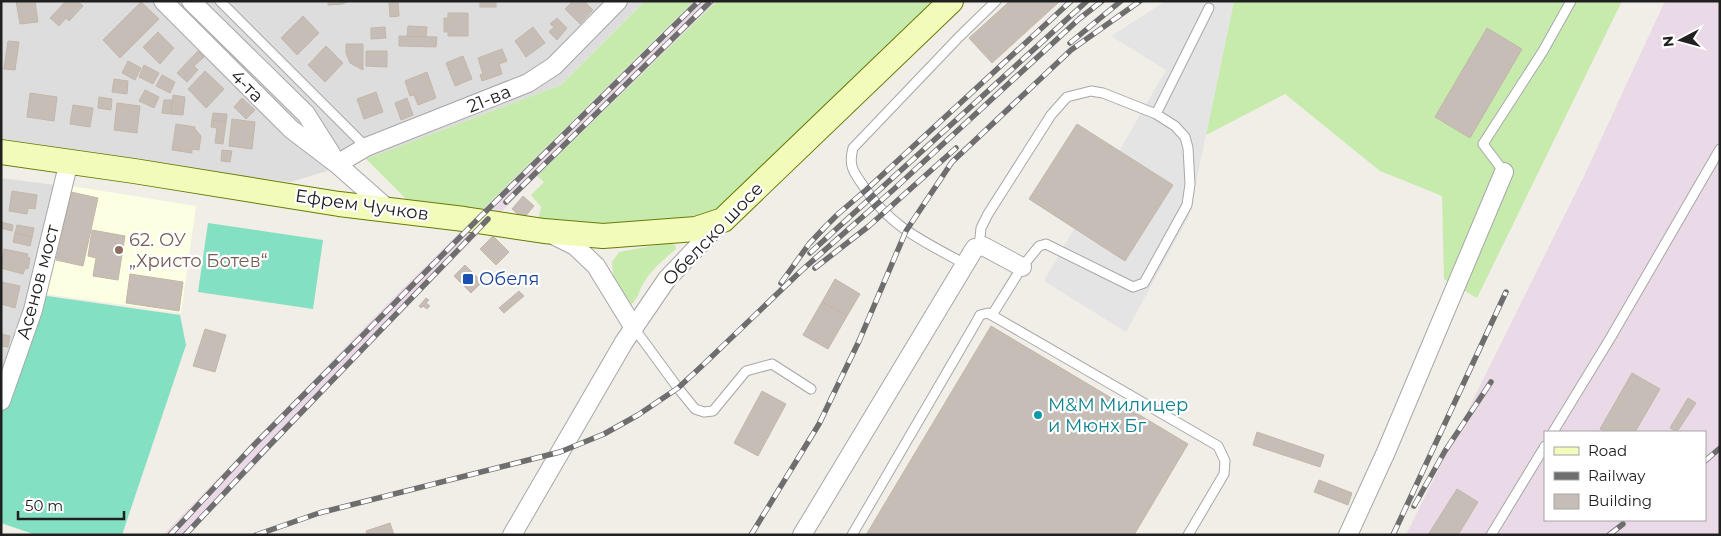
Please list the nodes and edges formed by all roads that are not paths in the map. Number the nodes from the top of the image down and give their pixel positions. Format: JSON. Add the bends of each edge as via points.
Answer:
{"nodes":[{"id":1,"x":163,"y":1,"type":"edge"},
{"id":2,"x":192,"y":1,"type":"edge"},
{"id":3,"x":220,"y":1,"type":"edge"},
{"id":4,"x":618,"y":1,"type":"edge"},
{"id":5,"x":951,"y":1,"type":"edge"},
{"id":6,"x":996,"y":1,"type":"edge"},
{"id":7,"x":1572,"y":1,"type":"edge"},
{"id":8,"x":1209,"y":8,"type":"dead end"},
{"id":9,"x":1156,"y":114,"type":"junction"},
{"id":10,"x":366,"y":147,"type":"junction"},
{"id":11,"x":1720,"y":149,"type":"edge"},
{"id":12,"x":1,"y":152,"type":"edge"},
{"id":13,"x":69,"y":161,"type":"junction"},
{"id":14,"x":337,"y":164,"type":"junction"},
{"id":15,"x":1504,"y":172,"type":"joint"},
{"id":16,"x":389,"y":210,"type":"junction"},
{"id":17,"x":723,"y":220,"type":"junction"},
{"id":18,"x":544,"y":231,"type":"junction"},
{"id":19,"x":979,"y":247,"type":"junction"},
{"id":20,"x":965,"y":264,"type":"junction"},
{"id":21,"x":1022,"y":267,"type":"junction"},
{"id":22,"x":992,"y":315,"type":"junction"},
{"id":23,"x":634,"y":328,"type":"junction"},
{"id":24,"x":811,"y":389,"type":"dead end"},
{"id":25,"x":1,"y":401,"type":"edge"},
{"id":26,"x":1554,"y":431,"type":"edge"},
{"id":27,"x":1544,"y":448,"type":"edge"},
{"id":28,"x":512,"y":535,"type":"edge"},
{"id":29,"x":802,"y":535,"type":"edge"},
{"id":30,"x":852,"y":535,"type":"edge"},
{"id":31,"x":1188,"y":535,"type":"edge"},
{"id":32,"x":1348,"y":535,"type":"edge"},
{"id":33,"x":1491,"y":535,"type":"edge"}],
"edges":[{"from":1,"to":14,"type":"street","name":"4-та","via":[[291,129]]},
{"from":2,"to":14,"type":"street","name":"4-та","via":[[306,114]]},
{"from":3,"to":10,"type":"lane"},
{"from":4,"to":10,"type":"street","name":"21-ва","via":[[554,66],[528,84]]},
{"from":5,"to":17,"type":"street","name":"Обелско шосе"},
{"from":6,"to":20,"type":"lane","via":[[852,148],[850,158],[851,167],[884,213],[906,232]]},
{"from":7,"to":15,"type":"lane","via":[[1483,144]]},
{"from":8,"to":9,"type":"lane"},
{"from":9,"to":19,"type":"lane","via":[[1103,93],[1067,97],[1051,115],[988,214],[981,228]]},
{"from":9,"to":21,"type":"lane","via":[[1175,126],[1184,137],[1188,148],[1190,184],[1188,205],[1144,283],[1133,286],[1046,244],[1038,246]]},
{"from":10,"to":14,"type":"street","name":"21-ва"},
{"from":11,"to":26,"type":"lane"},
{"from":12,"to":13,"type":"street","name":"Ефрем Чучков"},
{"from":13,"to":16,"type":"street","name":"Ефрем Чучков"},
{"from":13,"to":25,"type":"street","name":"Асенов мост","via":[[33,310]]},
{"from":14,"to":16,"type":"street","name":"4-та"},
{"from":15,"to":32,"type":"street"},
{"from":16,"to":18,"type":"street","name":"Ефрем Чучков"},
{"from":17,"to":18,"type":"street","name":"Ефрем Чучков","via":[[696,229],[604,236]]},
{"from":17,"to":23,"type":"street","name":"Обелско шосе","via":[[667,279]]},
{"from":18,"to":23,"type":"street","via":[[575,246],[596,266]]},
{"from":19,"to":20,"type":"street"},
{"from":19,"to":21,"type":"street","via":[[983,246]]},
{"from":20,"to":29,"type":"street"},
{"from":21,"to":22,"type":"lane"},
{"from":22,"to":30,"type":"lane","via":[[984,314],[978,319]]},
{"from":22,"to":31,"type":"lane","via":[[1218,446],[1224,461],[1224,474]]},
{"from":23,"to":24,"type":"lane","via":[[695,409],[713,411],[746,371],[764,365],[777,366]]},
{"from":23,"to":28,"type":"street","name":"Обелско шосе"},
{"from":27,"to":33,"type":"lane"}]}
